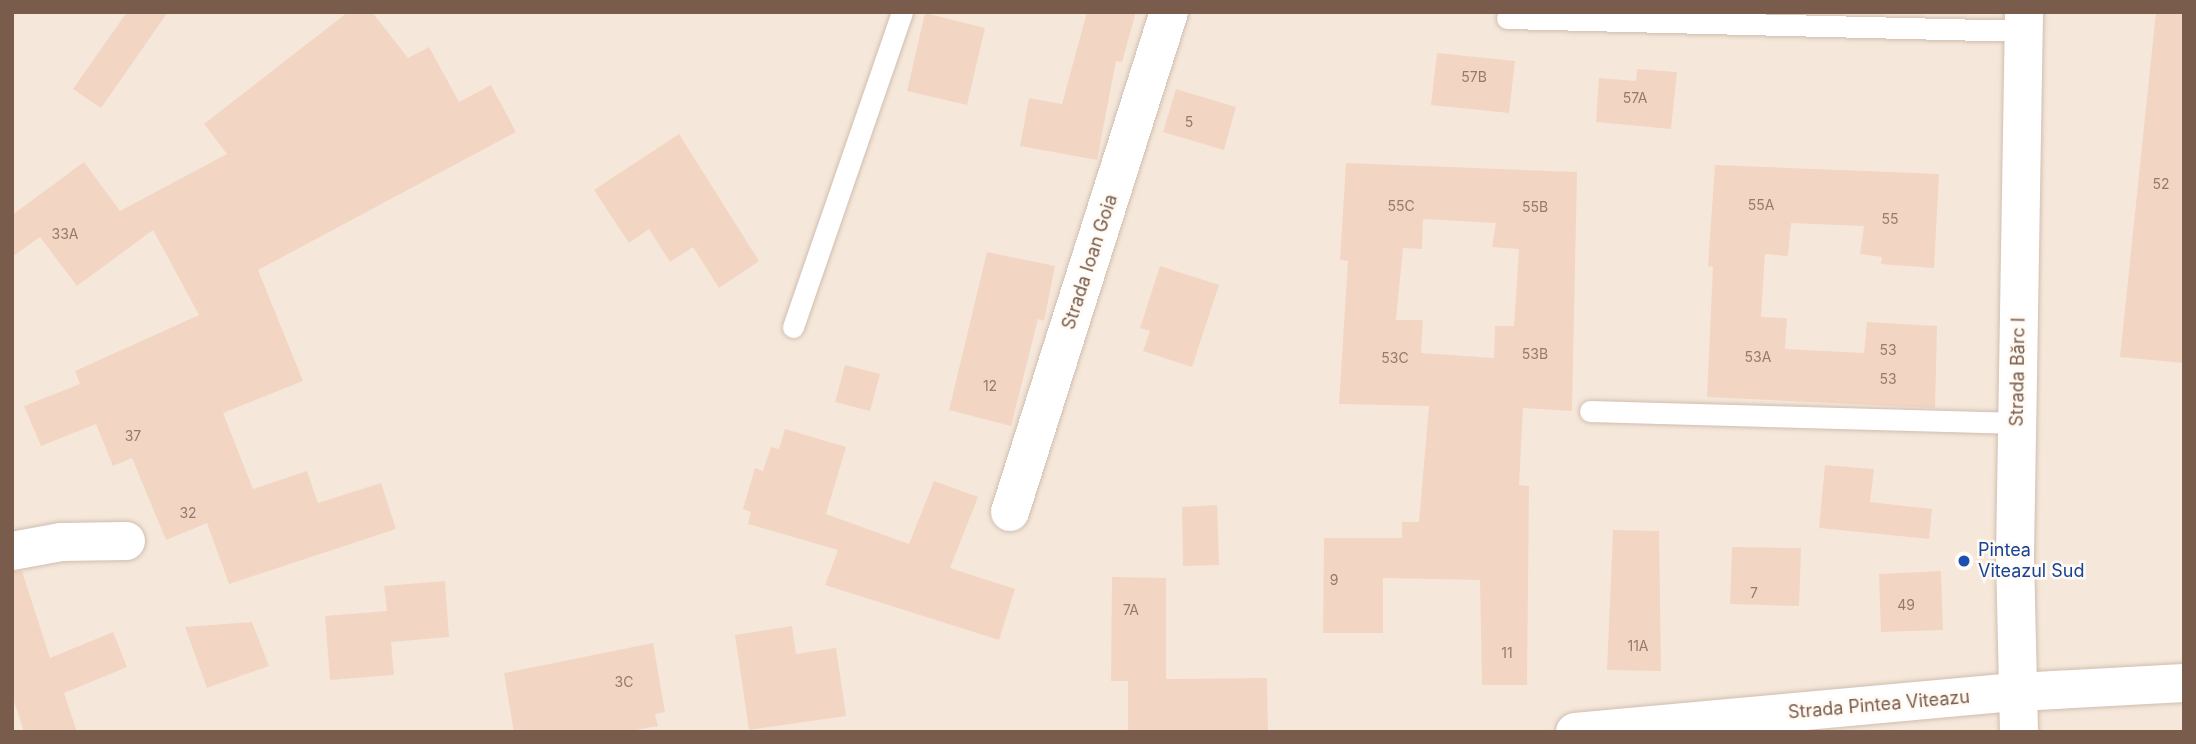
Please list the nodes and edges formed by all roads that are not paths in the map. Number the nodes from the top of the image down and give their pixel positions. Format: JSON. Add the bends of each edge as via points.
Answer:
{"nodes":[{"id":1,"x":902,"y":12,"type":"edge"},
{"id":2,"x":1169,"y":12,"type":"edge"},
{"id":3,"x":1507,"y":18,"type":"dead end"},
{"id":4,"x":2024,"y":21,"type":"edge"},
{"id":5,"x":793,"y":327,"type":"dead end"},
{"id":6,"x":1590,"y":411,"type":"dead end"},
{"id":7,"x":2017,"y":423,"type":"junction"},
{"id":8,"x":1010,"y":512,"type":"dead end"},
{"id":9,"x":126,"y":541,"type":"dead end"},
{"id":10,"x":12,"y":551,"type":"edge"},
{"id":11,"x":2184,"y":683,"type":"edge"},
{"id":12,"x":2018,"y":692,"type":"junction"},
{"id":13,"x":1575,"y":732,"type":"edge"},
{"id":14,"x":2019,"y":732,"type":"edge"}],
"edges":[{"from":1,"to":5,"type":"lane"},
{"from":2,"to":8,"type":"street","name":"Strada Ioan Goia"},
{"from":3,"to":4,"type":"lane"},
{"from":4,"to":7,"type":"street","name":"Strada Bărc I"},
{"from":6,"to":7,"type":"lane"},
{"from":7,"to":12,"type":"street","name":"Strada Bărc I"},
{"from":9,"to":10,"type":"street","via":[[61,542]]},
{"from":11,"to":12,"type":"street","name":"Strada Pintea Viteazu"},
{"from":12,"to":13,"type":"street","name":"Strada Pintea Viteazu"},
{"from":12,"to":14,"type":"street","name":"Strada Bărc I"}]}
